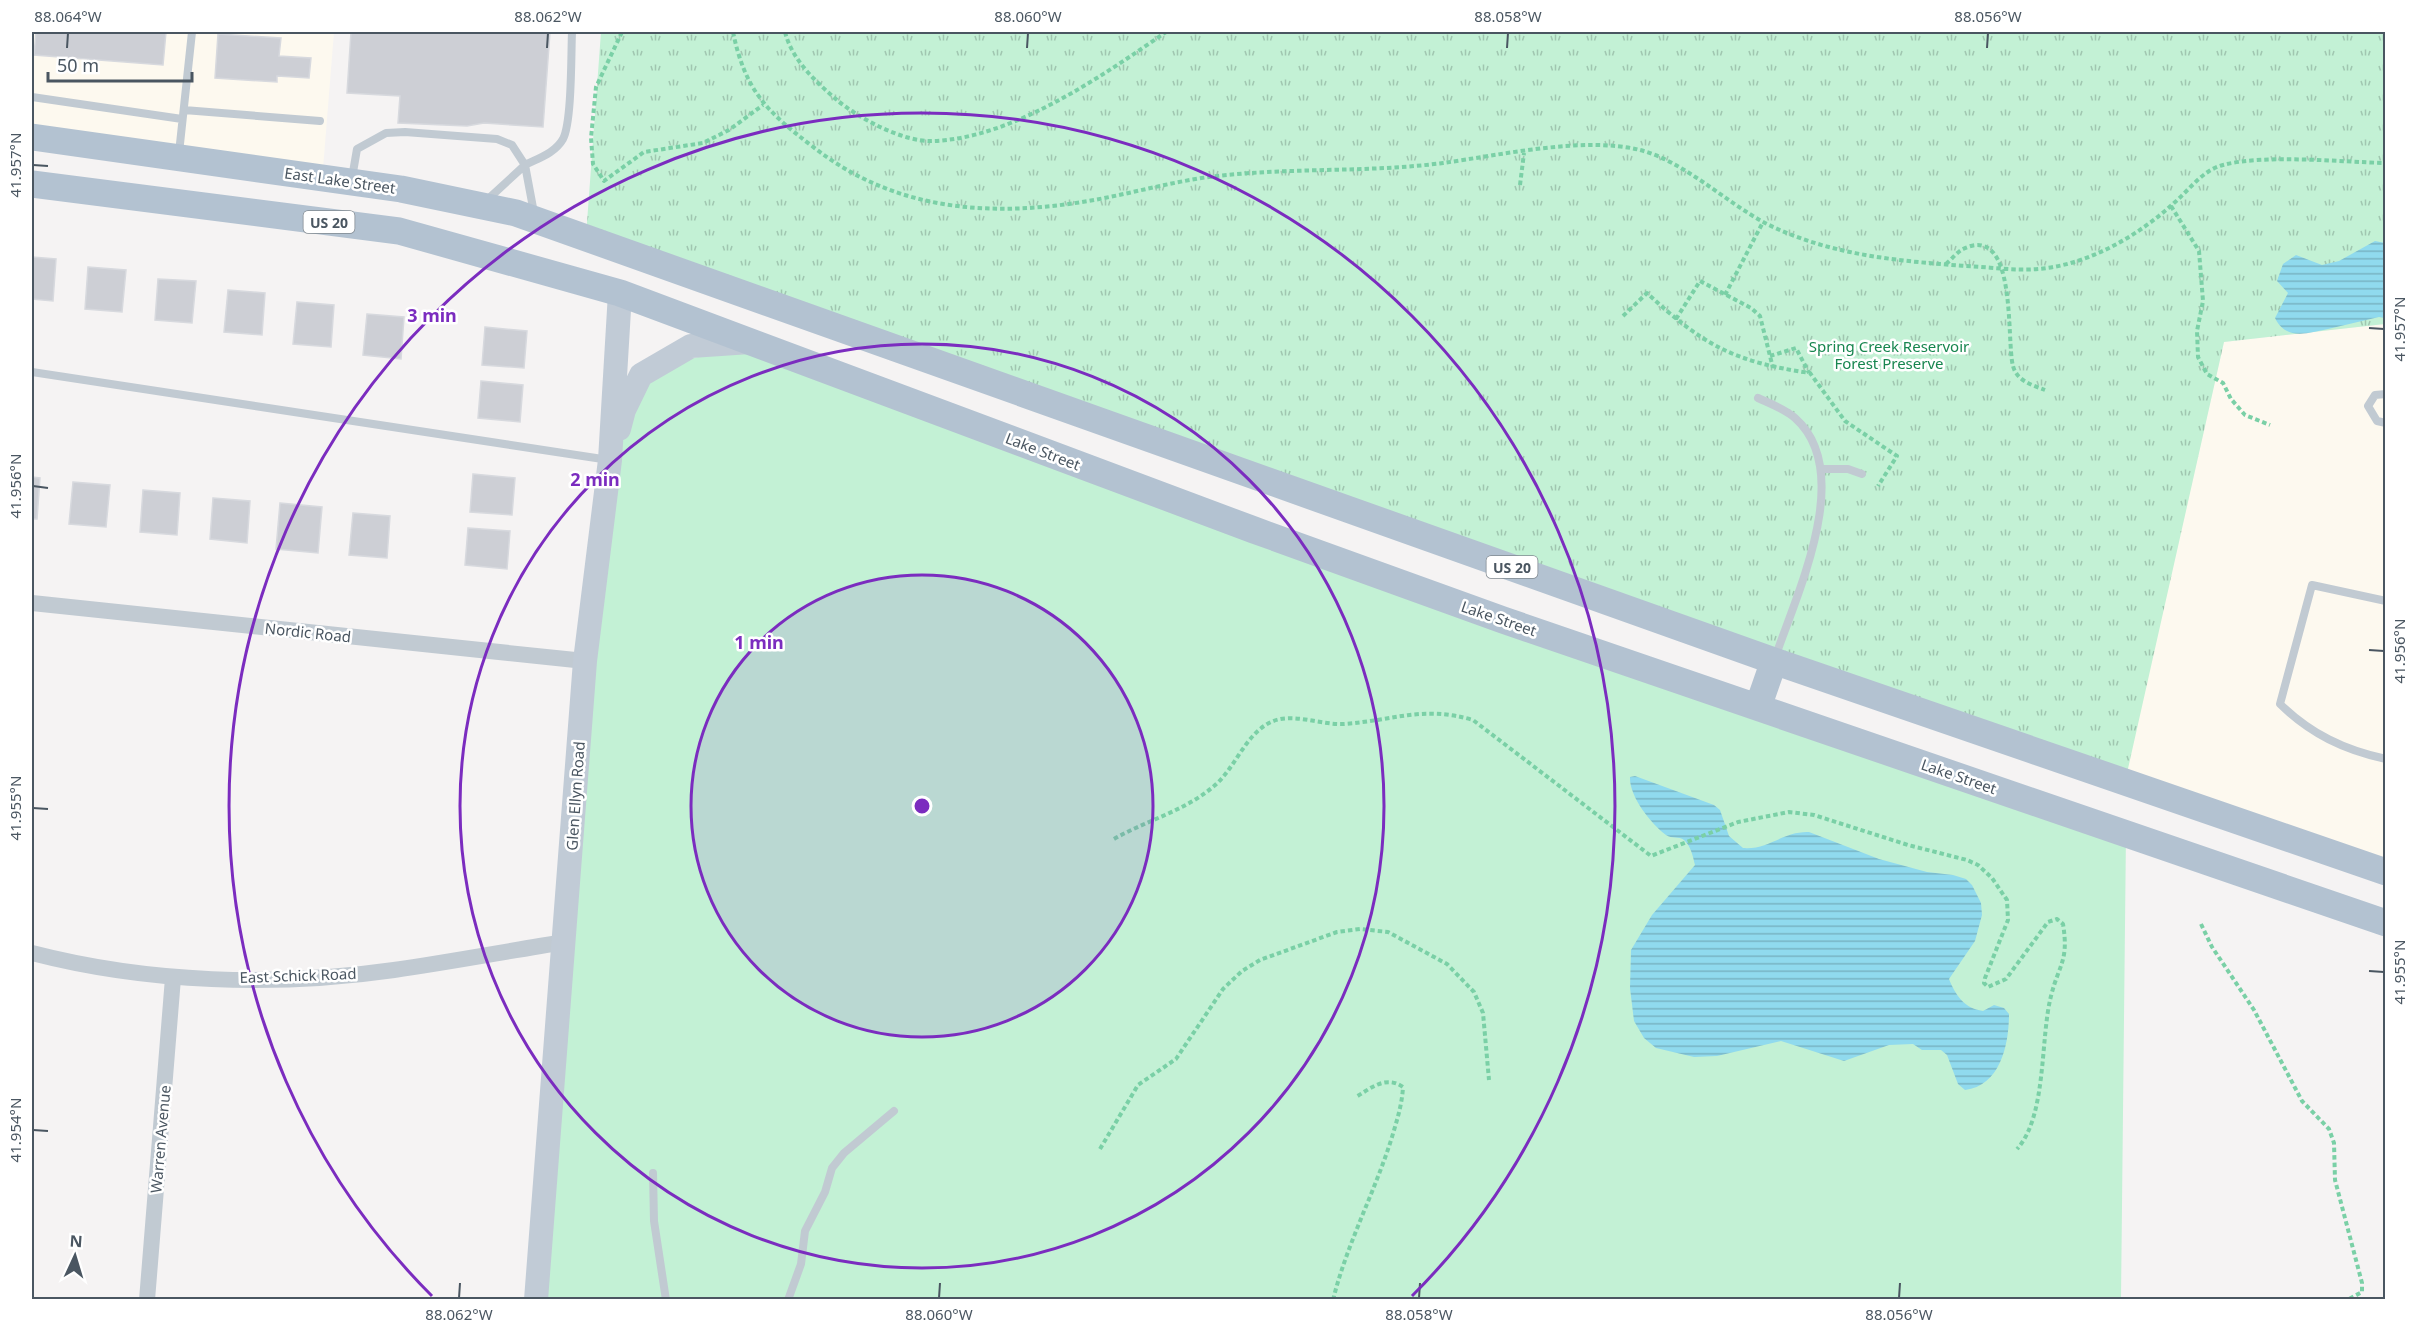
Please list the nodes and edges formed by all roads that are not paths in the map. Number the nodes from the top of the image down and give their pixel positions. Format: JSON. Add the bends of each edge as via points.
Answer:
{"nodes":[{"id":1,"x":192,"y":32,"type":"edge"},
{"id":2,"x":572,"y":32,"type":"edge"},
{"id":3,"x":32,"y":97,"type":"edge"},
{"id":4,"x":183,"y":114,"type":"junction"},
{"id":5,"x":320,"y":121,"type":"dead end"},
{"id":6,"x":32,"y":137,"type":"edge"},
{"id":7,"x":179,"y":157,"type":"junction"},
{"id":8,"x":525,"y":165,"type":"junction"},
{"id":9,"x":351,"y":181,"type":"junction"},
{"id":10,"x":32,"y":184,"type":"edge"},
{"id":11,"x":481,"y":206,"type":"junction"},
{"id":12,"x":536,"y":220,"type":"junction"},
{"id":13,"x":640,"y":257,"type":"junction"},
{"id":14,"x":620,"y":293,"type":"junction"},
{"id":15,"x":752,"y":342,"type":"junction"},
{"id":16,"x":32,"y":372,"type":"edge"},
{"id":17,"x":2385,"y":394,"type":"edge"},
{"id":18,"x":1758,"y":398,"type":"dead end"},
{"id":19,"x":2385,"y":423,"type":"edge"},
{"id":20,"x":610,"y":460,"type":"junction"},
{"id":21,"x":1821,"y":469,"type":"junction"},
{"id":22,"x":1862,"y":474,"type":"dead end"},
{"id":23,"x":2385,"y":602,"type":"edge"},
{"id":24,"x":32,"y":603,"type":"edge"},
{"id":25,"x":585,"y":661,"type":"junction"},
{"id":26,"x":1774,"y":661,"type":"junction"},
{"id":27,"x":1758,"y":707,"type":"junction"},
{"id":28,"x":2385,"y":759,"type":"edge"},
{"id":29,"x":2385,"y":872,"type":"edge"},
{"id":30,"x":2385,"y":923,"type":"edge"},
{"id":31,"x":565,"y":942,"type":"junction"},
{"id":32,"x":32,"y":953,"type":"edge"},
{"id":33,"x":173,"y":978,"type":"junction"},
{"id":34,"x":894,"y":1111,"type":"dead end"},
{"id":35,"x":653,"y":1173,"type":"dead end"},
{"id":36,"x":147,"y":1299,"type":"edge"},
{"id":37,"x":536,"y":1299,"type":"edge"},
{"id":38,"x":666,"y":1299,"type":"edge"},
{"id":39,"x":788,"y":1299,"type":"edge"}],
"edges":[{"from":1,"to":4,"type":"lane"},
{"from":2,"to":8,"type":"lane","via":[[563,138],[552,152]]},
{"from":3,"to":4,"type":"lane"},
{"from":4,"to":5,"type":"lane"},
{"from":4,"to":7,"type":"lane"},
{"from":6,"to":7,"type":"main road","name":"East Lake Street","number":"US 20"},
{"from":7,"to":9,"type":"main road","name":"East Lake Street","number":"US 20"},
{"from":8,"to":9,"type":"lane","via":[[512,145],[497,139],[386,133],[357,149]]},
{"from":8,"to":11,"type":"lane"},
{"from":8,"to":12,"type":"lane"},
{"from":9,"to":11,"type":"main road","name":"East Lake Street","number":"US 20"},
{"from":10,"to":14,"type":"main road","number":"US 20","via":[[399,231]]},
{"from":11,"to":12,"type":"main road","name":"East Lake Street","number":"US 20"},
{"from":12,"to":13,"type":"main road","name":"East Lake Street","number":"US 20"},
{"from":13,"to":14,"type":"main road"},
{"from":13,"to":26,"type":"main road","number":"US 20"},
{"from":14,"to":15,"type":"main road","name":"Lake Street","number":"US 20"},
{"from":14,"to":20,"type":"street","name":"Glen Ellyn Road"},
{"from":15,"to":20,"type":"street","via":[[691,346],[641,375],[624,410]]},
{"from":15,"to":27,"type":"main road","name":"Lake Street","number":"US 20","via":[[1254,530]]},
{"from":16,"to":20,"type":"lane"},
{"from":17,"to":19,"type":"lane","via":[[2375,395],[2368,406],[2377,421]]},
{"from":18,"to":21,"type":"lane","via":[[1795,418],[1809,434]]},
{"from":20,"to":25,"type":"street","name":"Glen Ellyn Road"},
{"from":21,"to":22,"type":"lane","via":[[1848,469]]},
{"from":21,"to":26,"type":"lane","via":[[1822,497],[1817,523]]},
{"from":23,"to":28,"type":"lane","via":[[2312,585],[2280,704],[2300,724],[2352,752]]},
{"from":24,"to":25,"type":"street","name":"Nordic Road"},
{"from":25,"to":31,"type":"street","name":"Glen Ellyn Road"},
{"from":26,"to":27,"type":"main road"},
{"from":26,"to":29,"type":"main road","number":"US 20"},
{"from":27,"to":30,"type":"main road","name":"Lake Street","number":"US 20"},
{"from":31,"to":33,"type":"street","name":"East Schick Road","via":[[381,971],[276,978]]},
{"from":31,"to":37,"type":"street","name":"Glen Ellyn Road"},
{"from":32,"to":33,"type":"street","name":"East Schick Road"},
{"from":33,"to":36,"type":"street","name":"Warren Avenue"},
{"from":34,"to":39,"type":"lane","via":[[832,1168],[825,1192],[805,1231],[801,1264]]},
{"from":35,"to":38,"type":"lane","via":[[654,1221]]}]}
